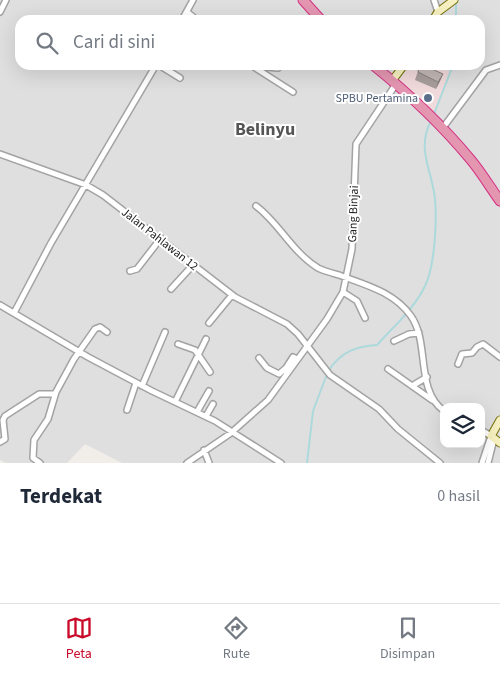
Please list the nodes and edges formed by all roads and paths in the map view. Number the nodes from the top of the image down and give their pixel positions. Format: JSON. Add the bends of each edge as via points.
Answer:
{"nodes":[{"id":1,"x":6,"y":0,"type":"edge"},
{"id":2,"x":193,"y":0,"type":"edge"},
{"id":3,"x":303,"y":0,"type":"edge"},
{"id":4,"x":434,"y":0,"type":"edge"},
{"id":5,"x":453,"y":0,"type":"edge"},
{"id":6,"x":0,"y":12,"type":"edge"},
{"id":7,"x":187,"y":12,"type":"junction"},
{"id":8,"x":438,"y":12,"type":"junction"},
{"id":9,"x":185,"y":15,"type":"edge"},
{"id":10,"x":191,"y":15,"type":"edge"},
{"id":11,"x":316,"y":15,"type":"edge"},
{"id":12,"x":436,"y":15,"type":"edge"},
{"id":13,"x":500,"y":65,"type":"edge"},
{"id":14,"x":154,"y":70,"type":"edge"},
{"id":15,"x":166,"y":70,"type":"edge"},
{"id":16,"x":259,"y":70,"type":"edge"},
{"id":17,"x":379,"y":70,"type":"edge"},
{"id":18,"x":401,"y":70,"type":"edge"},
{"id":19,"x":180,"y":78,"type":"dead end"},
{"id":20,"x":394,"y":82,"type":"junction"},
{"id":21,"x":293,"y":92,"type":"dead end"},
{"id":22,"x":442,"y":129,"type":"junction"},
{"id":23,"x":0,"y":154,"type":"edge"},
{"id":24,"x":86,"y":185,"type":"junction"},
{"id":25,"x":500,"y":200,"type":"edge"},
{"id":26,"x":256,"y":206,"type":"dead end"},
{"id":27,"x":161,"y":238,"type":"junction"},
{"id":28,"x":193,"y":265,"type":"junction"},
{"id":29,"x":130,"y":271,"type":"dead end"},
{"id":30,"x":345,"y":278,"type":"junction"},
{"id":31,"x":171,"y":289,"type":"dead end"},
{"id":32,"x":343,"y":292,"type":"junction"},
{"id":33,"x":232,"y":295,"type":"junction"},
{"id":34,"x":0,"y":305,"type":"edge"},
{"id":35,"x":14,"y":313,"type":"junction"},
{"id":36,"x":365,"y":318,"type":"dead end"},
{"id":37,"x":209,"y":323,"type":"dead end"},
{"id":38,"x":108,"y":332,"type":"dead end"},
{"id":39,"x":165,"y":332,"type":"dead end"},
{"id":40,"x":419,"y":333,"type":"junction"},
{"id":41,"x":206,"y":339,"type":"dead end"},
{"id":42,"x":394,"y":341,"type":"dead end"},
{"id":43,"x":178,"y":344,"type":"dead end"},
{"id":44,"x":306,"y":345,"type":"junction"},
{"id":45,"x":80,"y":352,"type":"junction"},
{"id":46,"x":198,"y":354,"type":"junction"},
{"id":47,"x":500,"y":357,"type":"edge"},
{"id":48,"x":259,"y":358,"type":"dead end"},
{"id":49,"x":297,"y":360,"type":"junction"},
{"id":50,"x":458,"y":364,"type":"dead end"},
{"id":51,"x":388,"y":369,"type":"dead end"},
{"id":52,"x":210,"y":372,"type":"dead end"},
{"id":53,"x":427,"y":377,"type":"junction"},
{"id":54,"x":136,"y":383,"type":"junction"},
{"id":55,"x":142,"y":386,"type":"junction"},
{"id":56,"x":412,"y":386,"type":"junction"},
{"id":57,"x":209,"y":391,"type":"dead end"},
{"id":58,"x":55,"y":394,"type":"junction"},
{"id":59,"x":432,"y":400,"type":"junction"},
{"id":60,"x":175,"y":402,"type":"junction"},
{"id":61,"x":213,"y":404,"type":"dead end"},
{"id":62,"x":440,"y":407,"type":"edge"},
{"id":63,"x":127,"y":410,"type":"dead end"},
{"id":64,"x":197,"y":412,"type":"junction"},
{"id":65,"x":206,"y":416,"type":"junction"},
{"id":66,"x":500,"y":420,"type":"edge"},
{"id":67,"x":231,"y":433,"type":"junction"},
{"id":68,"x":495,"y":438,"type":"edge"},
{"id":69,"x":0,"y":442,"type":"edge"},
{"id":70,"x":204,"y":450,"type":"junction"},
{"id":71,"x":269,"y":456,"type":"junction"},
{"id":72,"x":40,"y":463,"type":"edge"},
{"id":73,"x":187,"y":463,"type":"edge"},
{"id":74,"x":209,"y":463,"type":"edge"},
{"id":75,"x":265,"y":463,"type":"edge"},
{"id":76,"x":281,"y":463,"type":"edge"},
{"id":77,"x":440,"y":463,"type":"edge"},
{"id":78,"x":482,"y":463,"type":"edge"},
{"id":79,"x":488,"y":463,"type":"edge"}],
"edges":[{"from":1,"to":6,"type":"street"},
{"from":2,"to":7,"type":"street"},
{"from":3,"to":11,"type":"highway"},
{"from":4,"to":8,"type":"street"},
{"from":5,"to":8,"type":"street"},
{"from":7,"to":9,"type":"street"},
{"from":7,"to":10,"type":"street"},
{"from":8,"to":12,"type":"street"},
{"from":13,"to":22,"type":"street","via":[[486,70]]},
{"from":14,"to":24,"type":"street"},
{"from":15,"to":19,"type":"street"},
{"from":16,"to":21,"type":"street"},
{"from":17,"to":20,"type":"highway"},
{"from":18,"to":20,"type":"street"},
{"from":20,"to":22,"type":"highway"},
{"from":20,"to":30,"type":"street","name":"Gang Binjai","via":[[356,144],[352,249]]},
{"from":22,"to":25,"type":"highway","via":[[471,160]]},
{"from":23,"to":24,"type":"street","name":"Jalan Pahlawan 12"},
{"from":24,"to":27,"type":"street","name":"Jalan Pahlawan 12"},
{"from":24,"to":35,"type":"street"},
{"from":26,"to":30,"type":"street","via":[[294,249],[318,268]]},
{"from":27,"to":28,"type":"street","name":"Jalan Pahlawan 12"},
{"from":27,"to":29,"type":"street","via":[[137,269]]},
{"from":28,"to":31,"type":"street"},
{"from":28,"to":33,"type":"street","name":"Jalan Pahlawan 12"},
{"from":30,"to":32,"type":"street","name":"Gang Binjai"},
{"from":30,"to":40,"type":"street","via":[[390,295],[408,312]]},
{"from":32,"to":36,"type":"street","via":[[357,302]]},
{"from":32,"to":44,"type":"street","name":"Gang Binjai"},
{"from":33,"to":37,"type":"street"},
{"from":33,"to":44,"type":"street","name":"Jalan Pahlawan 12","via":[[287,324]]},
{"from":34,"to":35,"type":"street"},
{"from":35,"to":45,"type":"street"},
{"from":38,"to":45,"type":"street","via":[[96,328]]},
{"from":39,"to":55,"type":"street"},
{"from":40,"to":42,"type":"street"},
{"from":40,"to":53,"type":"street"},
{"from":41,"to":46,"type":"street"},
{"from":43,"to":46,"type":"street","via":[[192,348]]},
{"from":44,"to":49,"type":"street","name":"Gang Binjai"},
{"from":44,"to":77,"type":"street","name":"Jalan Pahlawan 12","via":[[327,373],[379,409]]},
{"from":45,"to":54,"type":"street"},
{"from":45,"to":58,"type":"street"},
{"from":46,"to":52,"type":"street"},
{"from":46,"to":60,"type":"street"},
{"from":47,"to":50,"type":"street","via":[[483,344],[472,353],[462,354]]},
{"from":48,"to":49,"type":"street","via":[[267,368],[279,374],[293,357]]},
{"from":49,"to":67,"type":"street","name":"Gang Binjai","via":[[268,400]]},
{"from":51,"to":56,"type":"street"},
{"from":53,"to":56,"type":"street"},
{"from":53,"to":59,"type":"street"},
{"from":54,"to":55,"type":"street"},
{"from":54,"to":63,"type":"street"},
{"from":55,"to":60,"type":"street"},
{"from":56,"to":59,"type":"street"},
{"from":57,"to":64,"type":"street"},
{"from":58,"to":69,"type":"street","via":[[39,394],[5,416],[5,439]]},
{"from":58,"to":72,"type":"street","via":[[48,419],[34,440],[33,458]]},
{"from":59,"to":62,"type":"street"},
{"from":60,"to":64,"type":"street"},
{"from":61,"to":65,"type":"street"},
{"from":64,"to":65,"type":"street"},
{"from":65,"to":67,"type":"street"},
{"from":66,"to":68,"type":"street"},
{"from":67,"to":70,"type":"street","name":"Gang Binjai"},
{"from":67,"to":71,"type":"street"},
{"from":68,"to":78,"type":"street"},
{"from":68,"to":79,"type":"street"},
{"from":70,"to":73,"type":"street","name":"Gang Binjai"},
{"from":70,"to":74,"type":"street"},
{"from":71,"to":75,"type":"street"},
{"from":71,"to":76,"type":"street"}]}
